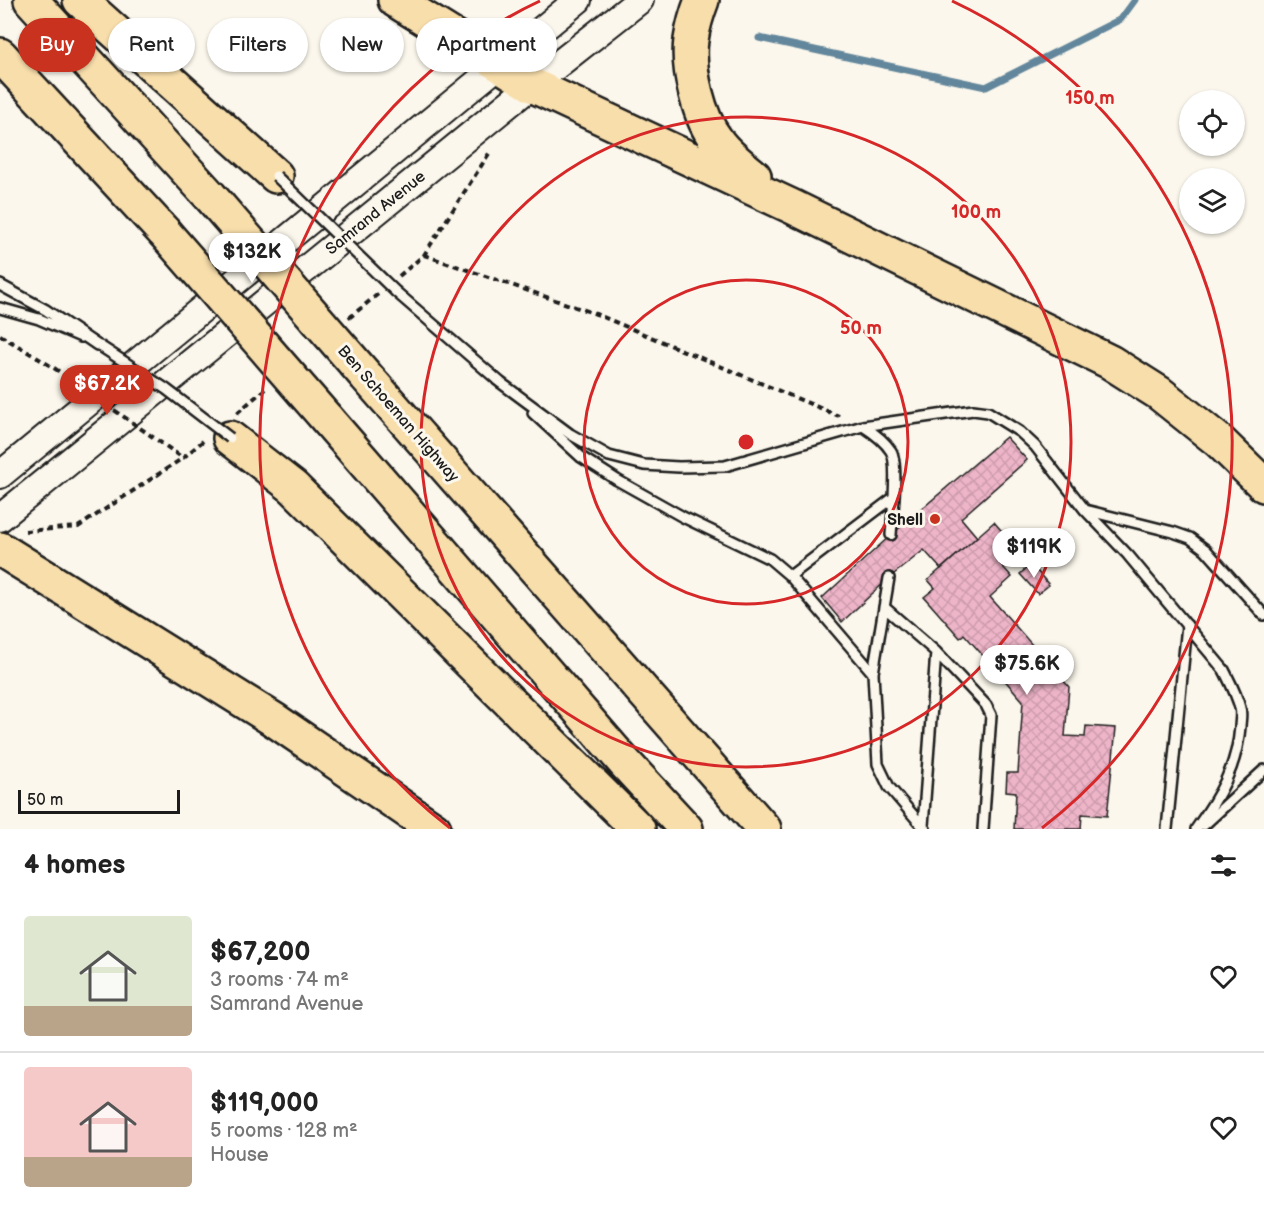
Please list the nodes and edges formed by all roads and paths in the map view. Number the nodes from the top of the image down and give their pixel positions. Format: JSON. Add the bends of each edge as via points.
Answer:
{"nodes":[{"id":1,"x":30,"y":0,"type":"edge"},
{"id":2,"x":80,"y":0,"type":"edge"},
{"id":3,"x":395,"y":0,"type":"edge"},
{"id":4,"x":578,"y":0,"type":"edge"},
{"id":5,"x":640,"y":0,"type":"edge"},
{"id":6,"x":702,"y":0,"type":"edge"},
{"id":7,"x":424,"y":18,"type":"edge"},
{"id":8,"x":556,"y":18,"type":"edge"},
{"id":9,"x":0,"y":55,"type":"edge"},
{"id":10,"x":490,"y":72,"type":"edge"},
{"id":11,"x":510,"y":72,"type":"edge"},
{"id":12,"x":532,"y":85,"type":"junction"},
{"id":13,"x":276,"y":176,"type":"joint"},
{"id":14,"x":793,"y":207,"type":"junction"},
{"id":15,"x":424,"y":255,"type":"dead end"},
{"id":16,"x":0,"y":285,"type":"edge"},
{"id":17,"x":0,"y":308,"type":"edge"},
{"id":18,"x":0,"y":335,"type":"edge"},
{"id":19,"x":98,"y":345,"type":"junction"},
{"id":20,"x":497,"y":380,"type":"junction"},
{"id":21,"x":863,"y":426,"type":"junction"},
{"id":22,"x":230,"y":438,"type":"joint"},
{"id":23,"x":183,"y":458,"type":"dead end"},
{"id":24,"x":0,"y":475,"type":"edge"},
{"id":25,"x":1264,"y":485,"type":"edge"},
{"id":26,"x":893,"y":498,"type":"junction"},
{"id":27,"x":1084,"y":510,"type":"junction"},
{"id":28,"x":0,"y":518,"type":"edge"},
{"id":29,"x":891,"y":535,"type":"dead end"},
{"id":30,"x":0,"y":549,"type":"edge"},
{"id":31,"x":790,"y":576,"type":"junction"},
{"id":32,"x":889,"y":578,"type":"dead end"},
{"id":33,"x":884,"y":607,"type":"junction"},
{"id":34,"x":1264,"y":615,"type":"edge"},
{"id":35,"x":1187,"y":625,"type":"junction"},
{"id":36,"x":936,"y":652,"type":"junction"},
{"id":37,"x":873,"y":673,"type":"junction"},
{"id":38,"x":1264,"y":770,"type":"edge"},
{"id":39,"x":924,"y":828,"type":"edge"},
{"id":40,"x":434,"y":829,"type":"edge"},
{"id":41,"x":638,"y":829,"type":"edge"},
{"id":42,"x":686,"y":829,"type":"edge"},
{"id":43,"x":764,"y":829,"type":"edge"},
{"id":44,"x":983,"y":829,"type":"edge"},
{"id":45,"x":1167,"y":829,"type":"edge"},
{"id":46,"x":1198,"y":829,"type":"edge"}],
"edges":[{"from":1,"to":43,"type":"highway","name":"Ben Schoeman Highway","bridge":true,"via":[[210,196]]},
{"from":2,"to":13,"type":"highway"},
{"from":3,"to":7,"type":"highway"},
{"from":4,"to":8,"type":"main road","name":"Samrand Avenue"},
{"from":5,"to":12,"type":"main road","name":"Samrand Avenue"},
{"from":6,"to":14,"type":"highway","via":[[691,41],[697,97],[705,120],[716,140],[735,160]]},
{"from":9,"to":42,"type":"highway","bridge":true,"via":[[164,232]]},
{"from":10,"to":24,"type":"main road","name":"Samrand Avenue"},
{"from":11,"to":12,"type":"highway"},
{"from":12,"to":14,"type":"highway"},
{"from":12,"to":28,"type":"main road","name":"Samrand Avenue"},
{"from":13,"to":20,"type":"lane","bridge":true,"via":[[396,292]]},
{"from":14,"to":25,"type":"highway","via":[[1110,362],[1159,393],[1219,441]]},
{"from":15,"to":21,"type":"path","via":[[596,314]]},
{"from":16,"to":19,"type":"lane"},
{"from":17,"to":19,"type":"lane","via":[[39,319]]},
{"from":18,"to":23,"type":"path","bridge":true},
{"from":19,"to":22,"type":"lane","bridge":true,"via":[[166,389]]},
{"from":20,"to":21,"type":"lane","via":[[570,434],[609,456],[644,465],[725,466]]},
{"from":20,"to":31,"type":"lane","via":[[581,457],[683,518],[770,559]]},
{"from":21,"to":26,"type":"lane","via":[[893,453]]},
{"from":21,"to":27,"type":"lane","via":[[973,410],[988,412],[1035,446]]},
{"from":22,"to":41,"type":"highway","via":[[293,487]]},
{"from":26,"to":29,"type":"lane"},
{"from":26,"to":31,"type":"lane"},
{"from":27,"to":34,"type":"lane","via":[[1190,538],[1206,550]]},
{"from":27,"to":35,"type":"lane"},
{"from":30,"to":40,"type":"highway","via":[[276,720]]},
{"from":31,"to":37,"type":"lane"},
{"from":32,"to":33,"type":"lane"},
{"from":33,"to":36,"type":"lane"},
{"from":33,"to":37,"type":"lane"},
{"from":35,"to":45,"type":"lane"},
{"from":35,"to":46,"type":"lane","via":[[1224,670],[1241,711],[1232,769]]},
{"from":36,"to":39,"type":"lane"},
{"from":36,"to":44,"type":"lane","via":[[982,698],[991,715]]},
{"from":37,"to":39,"type":"lane","via":[[878,764],[888,787]]},
{"from":38,"to":46,"type":"lane"}]}
